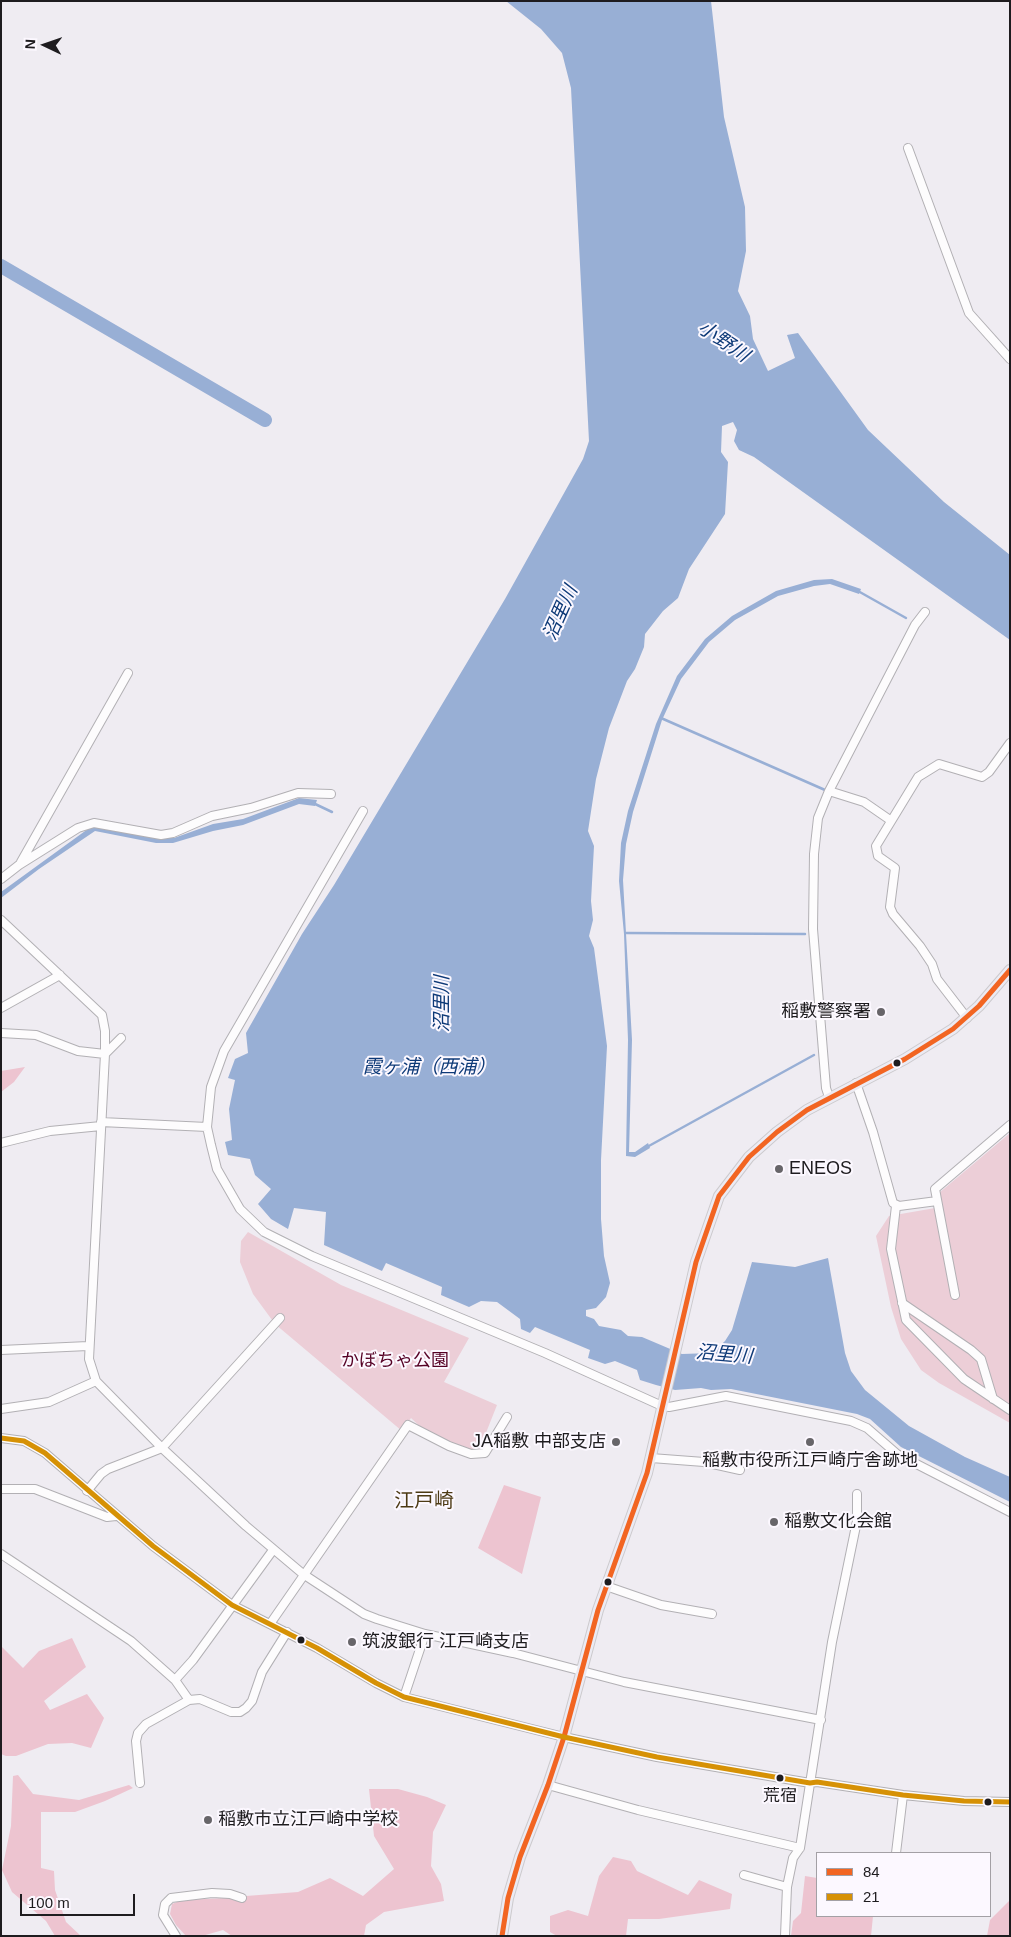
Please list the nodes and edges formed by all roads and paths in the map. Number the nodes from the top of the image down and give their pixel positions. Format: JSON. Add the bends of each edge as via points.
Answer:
{"nodes":[{"id":1,"x":908,"y":148,"type":"dead end"},
{"id":2,"x":1010,"y":359,"type":"edge"},
{"id":3,"x":925,"y":612,"type":"dead end"},
{"id":4,"x":128,"y":673,"type":"dead end"},
{"id":5,"x":1010,"y":743,"type":"edge"},
{"id":6,"x":829,"y":791,"type":"junction"},
{"id":7,"x":331,"y":794,"type":"dead end"},
{"id":8,"x":364,"y":810,"type":"dead end"},
{"id":9,"x":890,"y":820,"type":"junction"},
{"id":10,"x":19,"y":864,"type":"junction"},
{"id":11,"x":1,"y":879,"type":"edge"},
{"id":12,"x":1,"y":920,"type":"edge"},
{"id":13,"x":1010,"y":970,"type":"edge"},
{"id":14,"x":60,"y":975,"type":"junction"},
{"id":15,"x":1,"y":1008,"type":"edge"},
{"id":16,"x":967,"y":1018,"type":"junction"},
{"id":17,"x":1,"y":1033,"type":"edge"},
{"id":18,"x":121,"y":1038,"type":"dead end"},
{"id":19,"x":106,"y":1054,"type":"junction"},
{"id":20,"x":856,"y":1083,"type":"junction"},
{"id":21,"x":829,"y":1098,"type":"junction"},
{"id":22,"x":101,"y":1124,"type":"junction"},
{"id":23,"x":1010,"y":1124,"type":"edge"},
{"id":24,"x":207,"y":1127,"type":"junction"},
{"id":25,"x":1,"y":1143,"type":"edge"},
{"id":26,"x":937,"y":1201,"type":"junction"},
{"id":27,"x":896,"y":1206,"type":"junction"},
{"id":28,"x":955,"y":1296,"type":"dead end"},
{"id":29,"x":902,"y":1303,"type":"junction"},
{"id":30,"x":280,"y":1318,"type":"dead end"},
{"id":31,"x":88,"y":1346,"type":"junction"},
{"id":32,"x":1,"y":1350,"type":"edge"},
{"id":33,"x":96,"y":1381,"type":"junction"},
{"id":34,"x":993,"y":1399,"type":"junction"},
{"id":35,"x":663,"y":1403,"type":"junction"},
{"id":36,"x":1,"y":1409,"type":"edge"},
{"id":37,"x":1010,"y":1410,"type":"edge"},
{"id":38,"x":508,"y":1417,"type":"dead end"},
{"id":39,"x":1,"y":1438,"type":"edge"},
{"id":40,"x":162,"y":1448,"type":"junction"},
{"id":41,"x":651,"y":1458,"type":"junction"},
{"id":42,"x":740,"y":1470,"type":"dead end"},
{"id":43,"x":1,"y":1489,"type":"edge"},
{"id":44,"x":87,"y":1491,"type":"junction"},
{"id":45,"x":857,"y":1494,"type":"dead end"},
{"id":46,"x":1010,"y":1512,"type":"edge"},
{"id":47,"x":116,"y":1516,"type":"junction"},
{"id":48,"x":273,"y":1550,"type":"junction"},
{"id":49,"x":1,"y":1554,"type":"edge"},
{"id":50,"x":303,"y":1574,"type":"junction"},
{"id":51,"x":606,"y":1586,"type":"junction"},
{"id":52,"x":232,"y":1605,"type":"junction"},
{"id":53,"x":712,"y":1614,"type":"dead end"},
{"id":54,"x":270,"y":1624,"type":"junction"},
{"id":55,"x":287,"y":1632,"type":"junction"},
{"id":56,"x":425,"y":1634,"type":"junction"},
{"id":57,"x":582,"y":1672,"type":"junction"},
{"id":58,"x":175,"y":1680,"type":"junction"},
{"id":59,"x":404,"y":1697,"type":"junction"},
{"id":60,"x":189,"y":1700,"type":"junction"},
{"id":61,"x":821,"y":1720,"type":"junction"},
{"id":62,"x":564,"y":1736,"type":"junction"},
{"id":63,"x":140,"y":1783,"type":"dead end"},
{"id":64,"x":810,"y":1783,"type":"junction"},
{"id":65,"x":548,"y":1785,"type":"junction"},
{"id":66,"x":903,"y":1795,"type":"junction"},
{"id":67,"x":1010,"y":1802,"type":"edge"},
{"id":68,"x":800,"y":1848,"type":"junction"},
{"id":69,"x":896,"y":1852,"type":"edge"},
{"id":70,"x":744,"y":1875,"type":"dead end"},
{"id":71,"x":787,"y":1887,"type":"junction"},
{"id":72,"x":242,"y":1898,"type":"dead end"},
{"id":73,"x":176,"y":1936,"type":"edge"},
{"id":74,"x":502,"y":1936,"type":"edge"},
{"id":75,"x":785,"y":1936,"type":"edge"}],
"edges":[{"from":1,"to":2,"type":"street","via":[[970,313]]},
{"from":3,"to":6,"type":"street"},
{"from":4,"to":10,"type":"street"},
{"from":5,"to":9,"type":"street","via":[[982,777],[939,764],[918,777]]},
{"from":6,"to":9,"type":"street","via":[[864,802]]},
{"from":6,"to":21,"type":"street","via":[[816,832],[813,929]]},
{"from":7,"to":10,"type":"street","via":[[298,793],[212,816],[173,833],[160,835],[94,823],[78,828]]},
{"from":8,"to":24,"type":"street","via":[[224,1051],[211,1087]]},
{"from":9,"to":16,"type":"street","via":[[876,846],[878,856],[895,868],[890,907]]},
{"from":10,"to":11,"type":"street"},
{"from":12,"to":14,"type":"street"},
{"from":13,"to":16,"type":"main road"},
{"from":14,"to":15,"type":"street"},
{"from":14,"to":19,"type":"street","via":[[102,1015]]},
{"from":16,"to":20,"type":"main road","via":[[922,1049]]},
{"from":17,"to":19,"type":"street","via":[[36,1036],[78,1051]]},
{"from":18,"to":19,"type":"street"},
{"from":19,"to":22,"type":"street"},
{"from":20,"to":21,"type":"main road"},
{"from":20,"to":27,"type":"street"},
{"from":21,"to":35,"type":"main road","via":[[792,1121],[763,1145],[719,1196],[704,1234]]},
{"from":22,"to":24,"type":"street"},
{"from":22,"to":25,"type":"street","via":[[50,1131]]},
{"from":22,"to":31,"type":"street"},
{"from":23,"to":26,"type":"street","via":[[939,1184],[935,1191]]},
{"from":24,"to":35,"type":"street","via":[[217,1169],[240,1209],[264,1232],[312,1256]]},
{"from":26,"to":27,"type":"street"},
{"from":26,"to":28,"type":"street"},
{"from":27,"to":29,"type":"street","via":[[892,1249]]},
{"from":29,"to":34,"type":"street","via":[[909,1324],[964,1379]]},
{"from":29,"to":34,"type":"street","via":[[981,1359]]},
{"from":30,"to":40,"type":"street"},
{"from":31,"to":32,"type":"street"},
{"from":31,"to":33,"type":"street"},
{"from":33,"to":36,"type":"street","via":[[49,1402]]},
{"from":33,"to":40,"type":"street"},
{"from":34,"to":37,"type":"street"},
{"from":35,"to":41,"type":"main road"},
{"from":35,"to":46,"type":"street","via":[[669,1407],[731,1397],[851,1421],[867,1428],[897,1454]]},
{"from":38,"to":50,"type":"street","via":[[485,1453],[471,1454],[408,1425]]},
{"from":39,"to":44,"type":"street","via":[[24,1441],[33,1446]]},
{"from":40,"to":44,"type":"street","via":[[108,1469]]},
{"from":40,"to":48,"type":"street"},
{"from":41,"to":42,"type":"street","via":[[704,1462]]},
{"from":41,"to":51,"type":"main road"},
{"from":43,"to":47,"type":"street","via":[[35,1489],[107,1518]]},
{"from":44,"to":47,"type":"street"},
{"from":45,"to":61,"type":"street","via":[[857,1521],[836,1623]]},
{"from":47,"to":52,"type":"street"},
{"from":48,"to":50,"type":"street"},
{"from":48,"to":52,"type":"street"},
{"from":49,"to":58,"type":"street","via":[[131,1641]]},
{"from":50,"to":54,"type":"street"},
{"from":50,"to":56,"type":"street","via":[[364,1614]]},
{"from":51,"to":53,"type":"street","via":[[661,1605]]},
{"from":51,"to":57,"type":"main road"},
{"from":52,"to":54,"type":"street"},
{"from":52,"to":58,"type":"street"},
{"from":54,"to":55,"type":"street"},
{"from":55,"to":59,"type":"street"},
{"from":55,"to":60,"type":"street","via":[[262,1672],[252,1701],[246,1708],[230,1712],[200,1699]]},
{"from":56,"to":57,"type":"street"},
{"from":56,"to":59,"type":"street"},
{"from":57,"to":61,"type":"street"},
{"from":57,"to":62,"type":"main road"},
{"from":58,"to":60,"type":"street"},
{"from":59,"to":62,"type":"street"},
{"from":60,"to":63,"type":"street","via":[[146,1724],[138,1733]]},
{"from":61,"to":64,"type":"street"},
{"from":62,"to":64,"type":"street"},
{"from":62,"to":65,"type":"main road"},
{"from":64,"to":66,"type":"street"},
{"from":64,"to":68,"type":"street"},
{"from":65,"to":68,"type":"street"},
{"from":65,"to":74,"type":"main road","via":[[514,1878]]},
{"from":66,"to":67,"type":"street"},
{"from":66,"to":69,"type":"street"},
{"from":68,"to":71,"type":"street","via":[[794,1858]]},
{"from":70,"to":71,"type":"street"},
{"from":71,"to":75,"type":"street"},
{"from":72,"to":73,"type":"street","via":[[212,1893],[171,1898],[165,1904],[163,1915]]}]}
